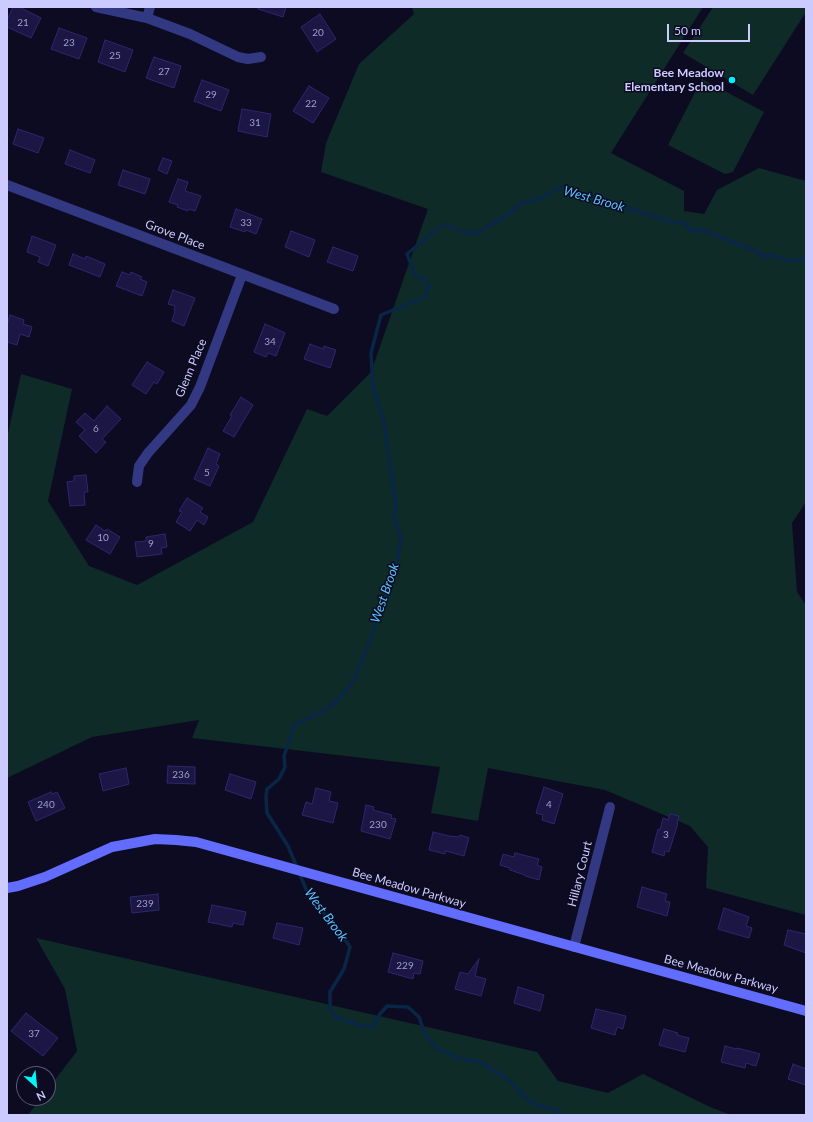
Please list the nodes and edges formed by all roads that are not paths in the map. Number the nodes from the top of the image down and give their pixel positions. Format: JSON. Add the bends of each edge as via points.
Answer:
{"nodes":[{"id":1,"x":96,"y":7,"type":"edge"},
{"id":2,"x":150,"y":7,"type":"edge"},
{"id":3,"x":147,"y":18,"type":"junction"},
{"id":4,"x":262,"y":57,"type":"dead end"},
{"id":5,"x":7,"y":185,"type":"edge"},
{"id":6,"x":242,"y":275,"type":"junction"},
{"id":7,"x":334,"y":309,"type":"dead end"},
{"id":8,"x":137,"y":482,"type":"dead end"},
{"id":9,"x":610,"y":807,"type":"dead end"},
{"id":10,"x":7,"y":888,"type":"edge"},
{"id":11,"x":574,"y":947,"type":"junction"},
{"id":12,"x":806,"y":1011,"type":"edge"}],
"edges":[{"from":1,"to":3,"type":"street"},
{"from":2,"to":3,"type":"street"},
{"from":3,"to":4,"type":"street","via":[[190,34],[238,57]]},
{"from":5,"to":6,"type":"street","name":"Grove Place"},
{"from":6,"to":7,"type":"street","name":"Grove Place"},
{"from":6,"to":8,"type":"street","name":"Glenn Place","via":[[191,405],[138,466]]},
{"from":9,"to":11,"type":"street","name":"Hillary Court"},
{"from":10,"to":11,"type":"street","name":"Bee Meadow Parkway","via":[[45,877],[112,847],[155,839],[196,842]]},
{"from":11,"to":12,"type":"street","name":"Bee Meadow Parkway"}]}
